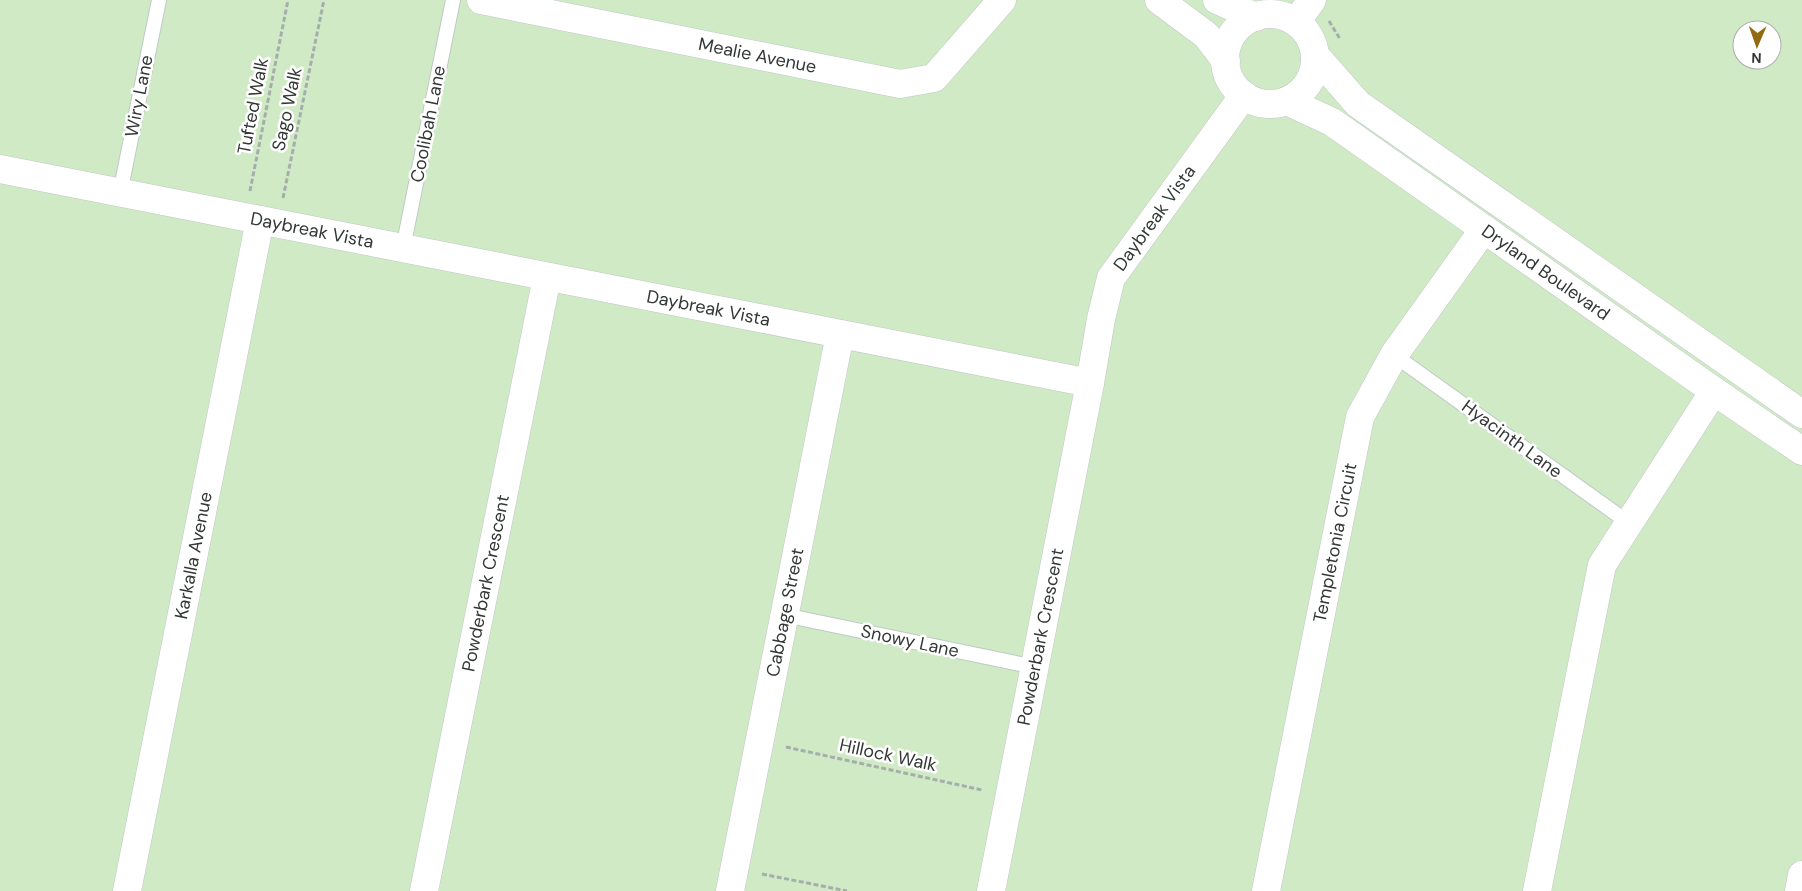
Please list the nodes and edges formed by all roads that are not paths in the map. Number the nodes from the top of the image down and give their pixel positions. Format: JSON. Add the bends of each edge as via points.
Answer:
{"nodes":[{"id":1,"x":159,"y":0,"type":"edge"},
{"id":2,"x":452,"y":0,"type":"edge"},
{"id":3,"x":481,"y":0,"type":"edge"},
{"id":4,"x":1002,"y":0,"type":"edge"},
{"id":5,"x":1159,"y":0,"type":"edge"},
{"id":6,"x":1218,"y":0,"type":"edge"},
{"id":7,"x":1312,"y":0,"type":"edge"},
{"id":8,"x":1256,"y":17,"type":"junction"},
{"id":9,"x":1296,"y":22,"type":"junction"},
{"id":10,"x":1315,"y":55,"type":"junction"},
{"id":11,"x":1226,"y":61,"type":"junction"},
{"id":12,"x":1244,"y":95,"type":"junction"},
{"id":13,"x":1287,"y":101,"type":"junction"},
{"id":14,"x":0,"y":170,"type":"edge"},
{"id":15,"x":120,"y":193,"type":"junction"},
{"id":16,"x":261,"y":220,"type":"junction"},
{"id":17,"x":1484,"y":229,"type":"junction"},
{"id":18,"x":403,"y":248,"type":"junction"},
{"id":19,"x":547,"y":277,"type":"junction"},
{"id":20,"x":840,"y":334,"type":"junction"},
{"id":21,"x":1394,"y":354,"type":"junction"},
{"id":22,"x":1090,"y":383,"type":"junction"},
{"id":23,"x":1714,"y":391,"type":"junction"},
{"id":24,"x":1802,"y":414,"type":"edge"},
{"id":25,"x":1802,"y":451,"type":"edge"},
{"id":26,"x":1630,"y":523,"type":"junction"},
{"id":27,"x":784,"y":615,"type":"junction"},
{"id":28,"x":1035,"y":667,"type":"junction"},
{"id":29,"x":1802,"y":875,"type":"edge"},
{"id":30,"x":732,"y":880,"type":"edge"},
{"id":31,"x":127,"y":891,"type":"edge"},
{"id":32,"x":424,"y":891,"type":"edge"},
{"id":33,"x":991,"y":891,"type":"edge"},
{"id":34,"x":1266,"y":891,"type":"edge"},
{"id":35,"x":1537,"y":891,"type":"edge"},
{"id":36,"x":1799,"y":891,"type":"edge"}],
"edges":[{"from":1,"to":15,"type":"lane","name":"Wiry Lane"},
{"from":2,"to":18,"type":"lane","name":"Coolibah Lane"},
{"from":3,"to":4,"type":"street","name":"Mealie Avenue","via":[[900,84],[934,78]]},
{"from":5,"to":11,"type":"street","via":[[1206,34]]},
{"from":6,"to":8,"type":"street"},
{"from":7,"to":9,"type":"street"},
{"from":8,"to":9,"type":"street","via":[[1270,14]]},
{"from":8,"to":11,"type":"street","via":[[1237,29],[1230,39]]},
{"from":9,"to":10,"type":"street","via":[[1306,31]]},
{"from":10,"to":13,"type":"street","via":[[1311,78],[1305,88]]},
{"from":10,"to":24,"type":"street","name":"Dryland Boulevard","via":[[1358,104]]},
{"from":11,"to":12,"type":"street","via":[[1234,86]]},
{"from":12,"to":13,"type":"street","via":[[1269,104]]},
{"from":12,"to":22,"type":"street","name":"Daybreak Vista","via":[[1111,278],[1100,319]]},
{"from":13,"to":17,"type":"street","name":"Dryland Boulevard","via":[[1332,122]]},
{"from":14,"to":15,"type":"street","name":"Daybreak Vista"},
{"from":15,"to":16,"type":"street","name":"Daybreak Vista"},
{"from":16,"to":18,"type":"street","name":"Daybreak Vista"},
{"from":16,"to":31,"type":"street","name":"Karkalla Avenue"},
{"from":17,"to":21,"type":"street","name":"Templetonia Circuit"},
{"from":17,"to":23,"type":"street","name":"Dryland Boulevard"},
{"from":18,"to":19,"type":"street","name":"Daybreak Vista"},
{"from":19,"to":20,"type":"street","name":"Daybreak Vista"},
{"from":19,"to":32,"type":"street","name":"Powderbark Crescent"},
{"from":20,"to":22,"type":"street","name":"Daybreak Vista"},
{"from":20,"to":27,"type":"street","name":"Cabbage Street"},
{"from":21,"to":26,"type":"lane","name":"Hyacinth Lane"},
{"from":21,"to":34,"type":"street","name":"Templetonia Circuit","via":[[1360,417]]},
{"from":22,"to":28,"type":"street","name":"Powderbark Crescent"},
{"from":23,"to":25,"type":"street","name":"Dryland Boulevard"},
{"from":23,"to":26,"type":"street"},
{"from":26,"to":35,"type":"street","via":[[1602,565]]},
{"from":27,"to":28,"type":"lane","name":"Snowy Lane"},
{"from":27,"to":30,"type":"street","name":"Cabbage Street"},
{"from":28,"to":33,"type":"street","name":"Powderbark Crescent"},
{"from":29,"to":36,"type":"street"}]}
